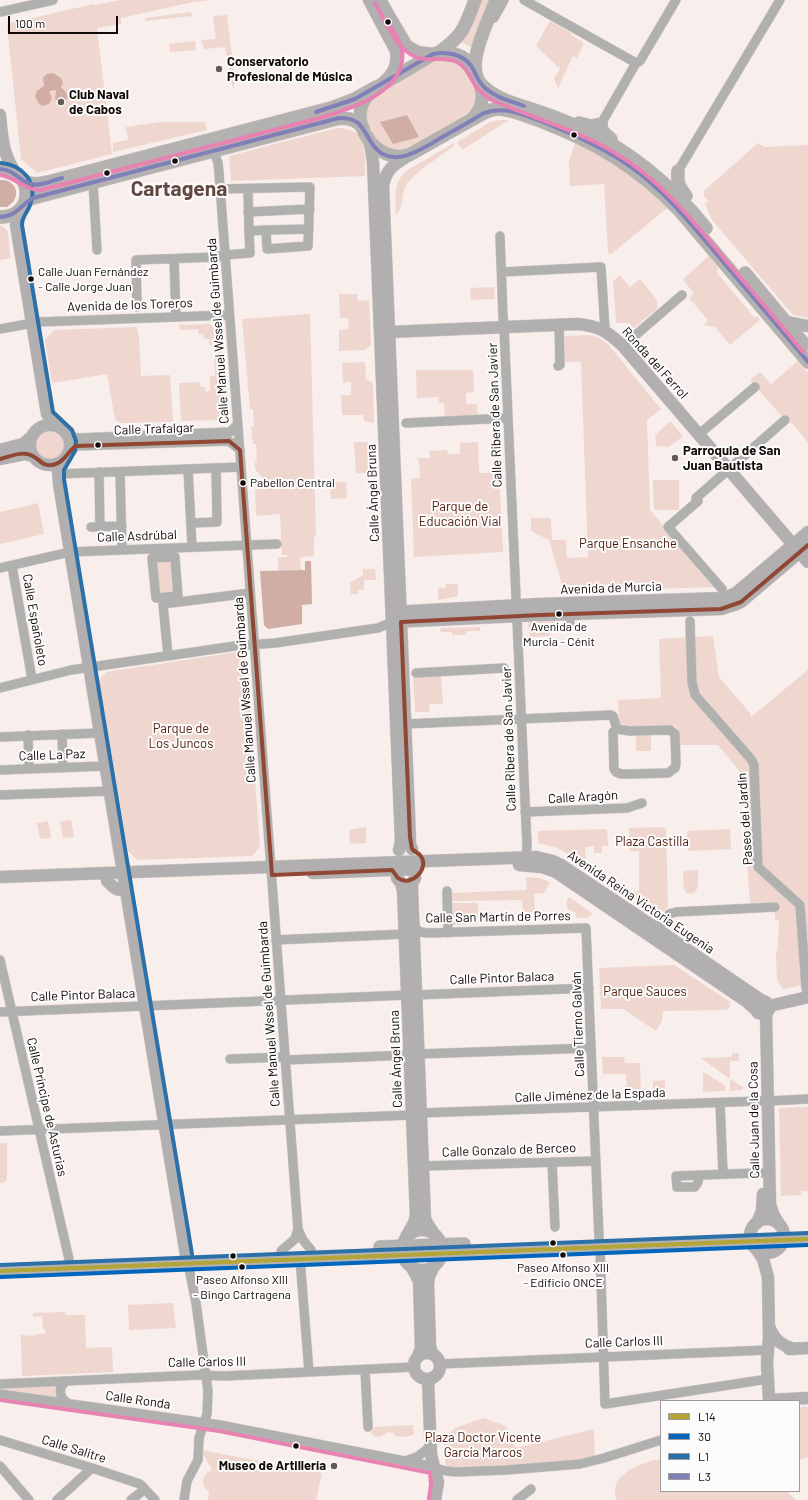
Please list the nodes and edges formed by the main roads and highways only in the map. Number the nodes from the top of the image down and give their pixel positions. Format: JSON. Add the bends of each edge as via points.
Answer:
{"nodes":[{"id":1,"x":369,"y":0,"type":"edge"},
{"id":2,"x":380,"y":0,"type":"edge"},
{"id":3,"x":475,"y":0,"type":"edge"},
{"id":4,"x":496,"y":0,"type":"edge"},
{"id":5,"x":436,"y":54,"type":"junction"},
{"id":6,"x":479,"y":80,"type":"junction"},
{"id":7,"x":379,"y":86,"type":"junction"},
{"id":8,"x":0,"y":115,"type":"edge"},
{"id":9,"x":556,"y":118,"type":"junction"},
{"id":10,"x":471,"y":120,"type":"junction"},
{"id":11,"x":365,"y":132,"type":"junction"},
{"id":12,"x":1,"y":137,"type":"edge"},
{"id":13,"x":409,"y":155,"type":"junction"},
{"id":14,"x":633,"y":157,"type":"junction"},
{"id":15,"x":0,"y":169,"type":"edge"},
{"id":16,"x":20,"y":176,"type":"junction"},
{"id":17,"x":656,"y":176,"type":"junction"},
{"id":18,"x":21,"y":209,"type":"junction"},
{"id":19,"x":0,"y":217,"type":"edge"},
{"id":20,"x":703,"y":224,"type":"junction"},
{"id":21,"x":786,"y":322,"type":"junction"},
{"id":22,"x":808,"y":326,"type":"edge"},
{"id":23,"x":389,"y":332,"type":"junction"},
{"id":24,"x":808,"y":338,"type":"edge"},
{"id":25,"x":808,"y":345,"type":"edge"},
{"id":26,"x":808,"y":348,"type":"edge"},
{"id":27,"x":808,"y":362,"type":"edge"},
{"id":28,"x":63,"y":430,"type":"junction"},
{"id":29,"x":30,"y":438,"type":"junction"},
{"id":30,"x":0,"y":450,"type":"edge"},
{"id":31,"x":33,"y":456,"type":"junction"},
{"id":32,"x":66,"y":456,"type":"junction"},
{"id":33,"x":0,"y":459,"type":"edge"},
{"id":34,"x":808,"y":532,"type":"edge"},
{"id":35,"x":800,"y":547,"type":"edge"},
{"id":36,"x":808,"y":562,"type":"edge"},
{"id":37,"x":396,"y":617,"type":"junction"},
{"id":38,"x":412,"y":849,"type":"junction"},
{"id":39,"x":399,"y":850,"type":"junction"},
{"id":40,"x":393,"y":870,"type":"junction"},
{"id":41,"x":420,"y":870,"type":"junction"},
{"id":42,"x":0,"y":877,"type":"edge"},
{"id":43,"x":124,"y":880,"type":"junction"},
{"id":44,"x":0,"y":885,"type":"edge"},
{"id":45,"x":409,"y":930,"type":"junction"},
{"id":46,"x":808,"y":996,"type":"edge"},
{"id":47,"x":761,"y":1011,"type":"junction"},
{"id":48,"x":764,"y":1101,"type":"junction"},
{"id":49,"x":416,"y":1114,"type":"junction"},
{"id":50,"x":808,"y":1230,"type":"edge"},
{"id":51,"x":781,"y":1235,"type":"junction"},
{"id":52,"x":754,"y":1236,"type":"junction"},
{"id":53,"x":808,"y":1239,"type":"edge"},
{"id":54,"x":439,"y":1244,"type":"junction"},
{"id":55,"x":403,"y":1246,"type":"junction"},
{"id":56,"x":311,"y":1250,"type":"junction"},
{"id":57,"x":322,"y":1258,"type":"junction"},
{"id":58,"x":187,"y":1259,"type":"junction"},
{"id":59,"x":0,"y":1262,"type":"edge"},
{"id":60,"x":411,"y":1266,"type":"junction"},
{"id":61,"x":434,"y":1266,"type":"junction"},
{"id":62,"x":0,"y":1271,"type":"edge"},
{"id":63,"x":768,"y":1277,"type":"junction"},
{"id":64,"x":768,"y":1321,"type":"junction"},
{"id":65,"x":802,"y":1348,"type":"edge"},
{"id":66,"x":768,"y":1350,"type":"junction"},
{"id":67,"x":437,"y":1360,"type":"junction"},
{"id":68,"x":416,"y":1362,"type":"junction"},
{"id":69,"x":428,"y":1379,"type":"junction"},
{"id":70,"x":808,"y":1398,"type":"edge"},
{"id":71,"x":768,"y":1400,"type":"edge"},
{"id":72,"x":435,"y":1500,"type":"edge"}],
"edges":[{"from":1,"to":7,"type":"main road","via":[[397,54],[393,72]]},
{"from":2,"to":5,"type":"main road","via":[[407,46],[418,52]]},
{"from":3,"to":5,"type":"main road","via":[[461,34]]},
{"from":4,"to":6,"type":"main road","via":[[474,63]]},
{"from":5,"to":6,"type":"main road","via":[[449,53],[461,57],[470,65]]},
{"from":5,"to":7,"type":"main road"},
{"from":6,"to":9,"type":"main road","via":[[493,94]]},
{"from":6,"to":10,"type":"main road","via":[[483,95],[482,103],[479,112]]},
{"from":7,"to":11,"type":"main road","via":[[368,95],[361,107],[360,118]]},
{"from":7,"to":16,"type":"main road","via":[[331,108],[48,182],[33,184]]},
{"from":8,"to":12,"type":"main road"},
{"from":9,"to":14,"type":"main road","via":[[602,138]]},
{"from":9,"to":14,"type":"main road","via":[[591,126],[601,124],[603,133]]},
{"from":10,"to":13,"type":"main road"},
{"from":10,"to":27,"type":"main road","via":[[493,110],[508,110],[578,137],[631,167],[679,210]]},
{"from":11,"to":13,"type":"main road","via":[[376,148],[386,155]]},
{"from":11,"to":18,"type":"main road","via":[[354,120],[339,118],[33,198]]},
{"from":11,"to":37,"type":"main road","name":"Calle Ángel Bruna","via":[[373,162]]},
{"from":12,"to":16,"type":"main road","via":[[8,160]]},
{"from":13,"to":23,"type":"main road","name":"Calle Ángel Bruna","via":[[389,169],[383,186]]},
{"from":14,"to":17,"type":"main road"},
{"from":15,"to":16,"type":"main road","via":[[9,170]]},
{"from":16,"to":18,"type":"main road","via":[[27,191]]},
{"from":17,"to":20,"type":"main road","via":[[678,195]]},
{"from":17,"to":20,"type":"main road","via":[[669,177],[678,171],[678,186]]},
{"from":18,"to":19,"type":"main road","via":[[11,216]]},
{"from":18,"to":28,"type":"main road","via":[[16,225],[47,414]]},
{"from":20,"to":21,"type":"main road"},
{"from":21,"to":22,"type":"main road"},
{"from":21,"to":26,"type":"main road"},
{"from":23,"to":35,"type":"main road","name":"Ronda del Ferrol","via":[[559,325],[591,325],[605,330],[623,346],[728,469]]},
{"from":23,"to":37,"type":"main road","name":"Calle Ángel Bruna"},
{"from":24,"to":25,"type":"main road"},
{"from":28,"to":29,"type":"main road","via":[[51,424],[42,426]]},
{"from":28,"to":32,"type":"main road","via":[[70,441]]},
{"from":29,"to":30,"type":"main road","via":[[23,444]]},
{"from":29,"to":31,"type":"main road","via":[[29,447]]},
{"from":31,"to":32,"type":"main road","via":[[46,465],[55,464]]},
{"from":31,"to":33,"type":"main road","via":[[22,454]]},
{"from":32,"to":43,"type":"main road","via":[[59,466],[58,474]]},
{"from":34,"to":35,"type":"main road","name":"Avenida de Murcia"},
{"from":35,"to":36,"type":"main road","name":"Ronda del Ferrol"},
{"from":35,"to":37,"type":"main road","name":"Avenida de Murcia","via":[[736,593],[724,598],[569,614],[516,611]]},
{"from":37,"to":38,"type":"main road","name":"Calle Ángel Bruna"},
{"from":37,"to":39,"type":"main road","name":"Calle Ángel Bruna","via":[[401,841]]},
{"from":38,"to":39,"type":"main road"},
{"from":38,"to":41,"type":"main road","via":[[419,854]]},
{"from":39,"to":40,"type":"main road","name":"Calle Ángel Bruna","via":[[393,856]]},
{"from":40,"to":41,"type":"main road","name":"Avenida Reina Victoria Eugenia"},
{"from":40,"to":41,"type":"main road","name":"Avenida Reina Victoria Eugenia","via":[[406,881]]},
{"from":40,"to":43,"type":"main road","name":"Avenida Reina Victoria Eugenia","via":[[271,871]]},
{"from":40,"to":45,"type":"main road","name":"Calle Ángel Bruna","via":[[401,883]]},
{"from":41,"to":45,"type":"main road","name":"Calle Ángel Bruna","via":[[412,884]]},
{"from":41,"to":47,"type":"main road","name":"Avenida Reina Victoria Eugenia","via":[[526,865],[549,869]]},
{"from":41,"to":47,"type":"main road","name":"Avenida Reina Victoria Eugenia","via":[[526,857],[545,859],[561,866],[657,929]]},
{"from":42,"to":43,"type":"main road","name":"Avenida Reina Victoria Eugenia"},
{"from":43,"to":44,"type":"main road","name":"Avenida Reina Victoria Eugenia"},
{"from":43,"to":58,"type":"main road"},
{"from":45,"to":49,"type":"main road","name":"Calle Ángel Bruna"},
{"from":46,"to":47,"type":"main road"},
{"from":47,"to":48,"type":"main road","name":"Calle Juan de la Cosa"},
{"from":48,"to":51,"type":"main road","name":"Calle Juan de la Cosa","via":[[770,1204]]},
{"from":48,"to":52,"type":"main road","name":"Calle Juan de la Cosa","via":[[763,1208]]},
{"from":49,"to":54,"type":"main road","name":"Calle Ángel Bruna","via":[[423,1166],[425,1219]]},
{"from":49,"to":55,"type":"main road","name":"Calle Ángel Bruna","via":[[416,1215]]},
{"from":50,"to":51,"type":"main road"},
{"from":51,"to":52,"type":"main road"},
{"from":51,"to":52,"type":"main road","via":[[768,1219],[762,1220]]},
{"from":51,"to":53,"type":"main road"},
{"from":51,"to":63,"type":"main road"},
{"from":52,"to":54,"type":"main road","via":[[599,1243]]},
{"from":52,"to":63,"type":"main road","via":[[764,1259]]},
{"from":54,"to":55,"type":"main road"},
{"from":54,"to":55,"type":"main road","via":[[427,1230],[419,1230],[410,1233]]},
{"from":54,"to":61,"type":"main road","via":[[438,1262]]},
{"from":55,"to":56,"type":"main road"},
{"from":55,"to":57,"type":"main road"},
{"from":55,"to":60,"type":"main road","via":[[406,1262]]},
{"from":56,"to":57,"type":"main road"},
{"from":56,"to":58,"type":"main road"},
{"from":57,"to":58,"type":"main road"},
{"from":58,"to":59,"type":"main road"},
{"from":58,"to":62,"type":"main road"},
{"from":60,"to":61,"type":"main road","via":[[424,1270]]},
{"from":60,"to":68,"type":"main road","via":[[419,1284],[421,1348]]},
{"from":61,"to":67,"type":"main road","via":[[428,1284],[430,1346]]},
{"from":63,"to":64,"type":"main road"},
{"from":64,"to":65,"type":"main road","via":[[776,1339],[788,1347]]},
{"from":64,"to":66,"type":"main road"},
{"from":65,"to":66,"type":"main road","name":"Calle Carlos III"},
{"from":66,"to":71,"type":"main road"},
{"from":67,"to":68,"type":"main road","via":[[426,1353]]},
{"from":67,"to":69,"type":"main road","via":[[438,1374]]},
{"from":68,"to":69,"type":"main road","via":[[415,1372],[423,1379]]},
{"from":69,"to":72,"type":"main road","via":[[430,1447],[438,1482]]},
{"from":70,"to":71,"type":"main road"}]}
